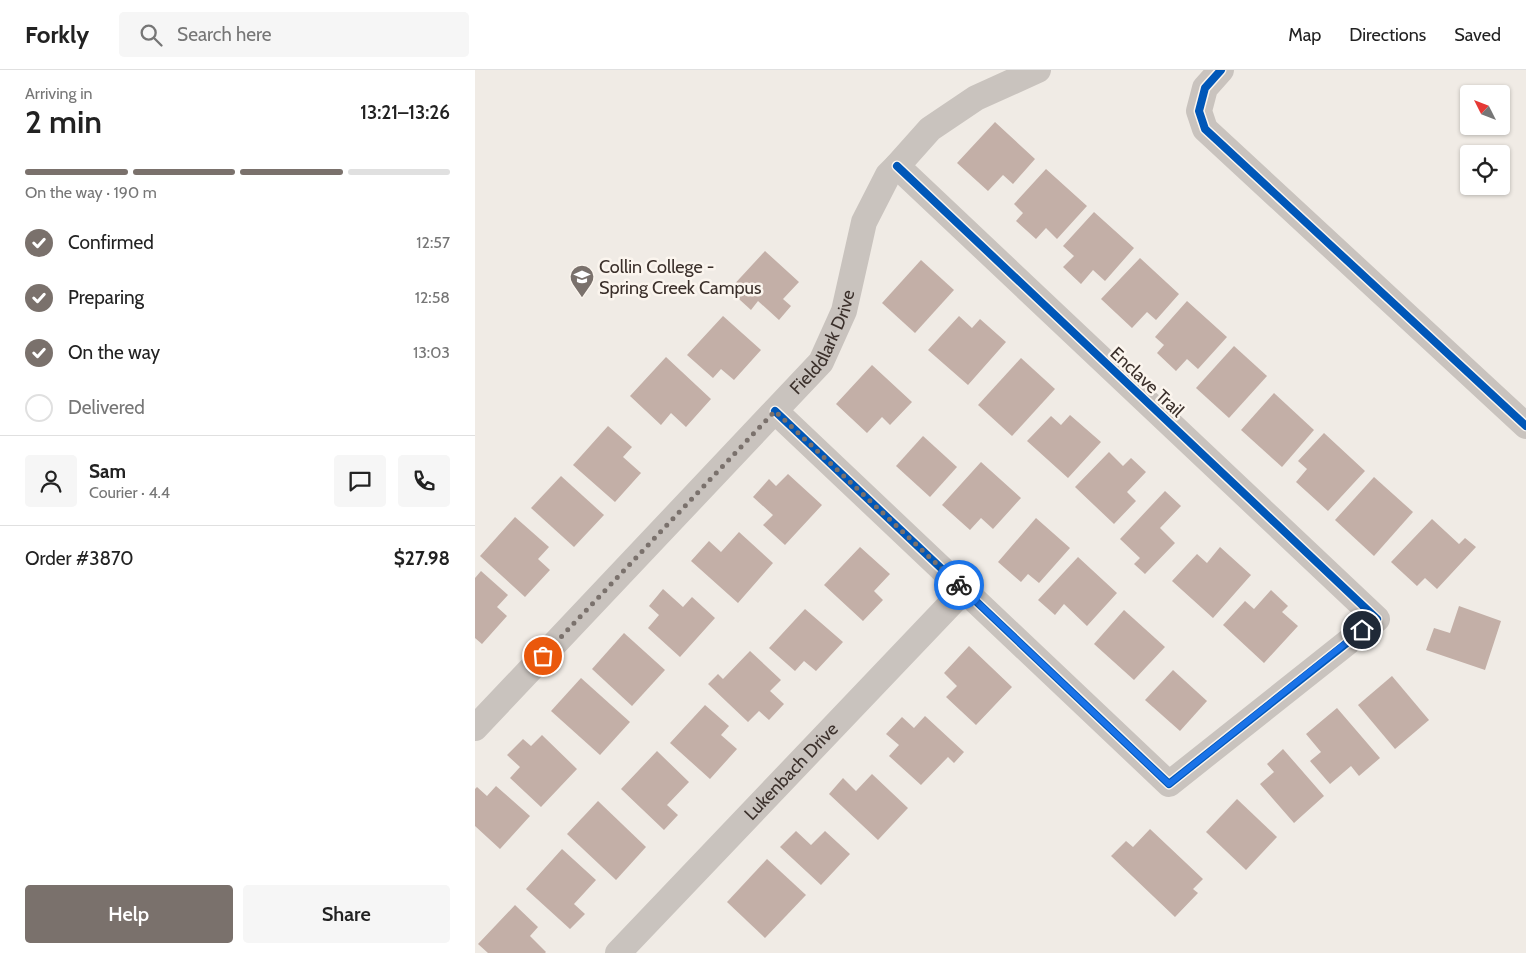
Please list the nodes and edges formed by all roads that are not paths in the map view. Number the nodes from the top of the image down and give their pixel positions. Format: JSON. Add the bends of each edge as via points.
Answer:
{"nodes":[{"id":1,"x":1221,"y":70,"type":"edge"},
{"id":2,"x":1024,"y":74,"type":"edge"},
{"id":3,"x":897,"y":166,"type":"junction"},
{"id":4,"x":775,"y":411,"type":"junction"},
{"id":5,"x":1526,"y":426,"type":"edge"},
{"id":6,"x":964,"y":590,"type":"junction"},
{"id":7,"x":475,"y":728,"type":"edge"},
{"id":8,"x":618,"y":953,"type":"edge"}],
"edges":[{"from":1,"to":5,"type":"street","via":[[1205,88],[1199,111],[1205,129]]},
{"from":2,"to":3,"type":"street","name":"Fielddlark Drive","via":[[976,98],[929,128]]},
{"from":3,"to":4,"type":"street","name":"Fielddlark Drive","via":[[888,175],[864,222],[844,311],[821,362]]},
{"from":3,"to":6,"type":"street","name":"Enclave Trail","via":[[1377,618],[1169,784]]},
{"from":4,"to":6,"type":"street"},
{"from":4,"to":7,"type":"street","name":"Fielddlark Drive"},
{"from":6,"to":8,"type":"street","name":"Lukenbach Drive"}]}
